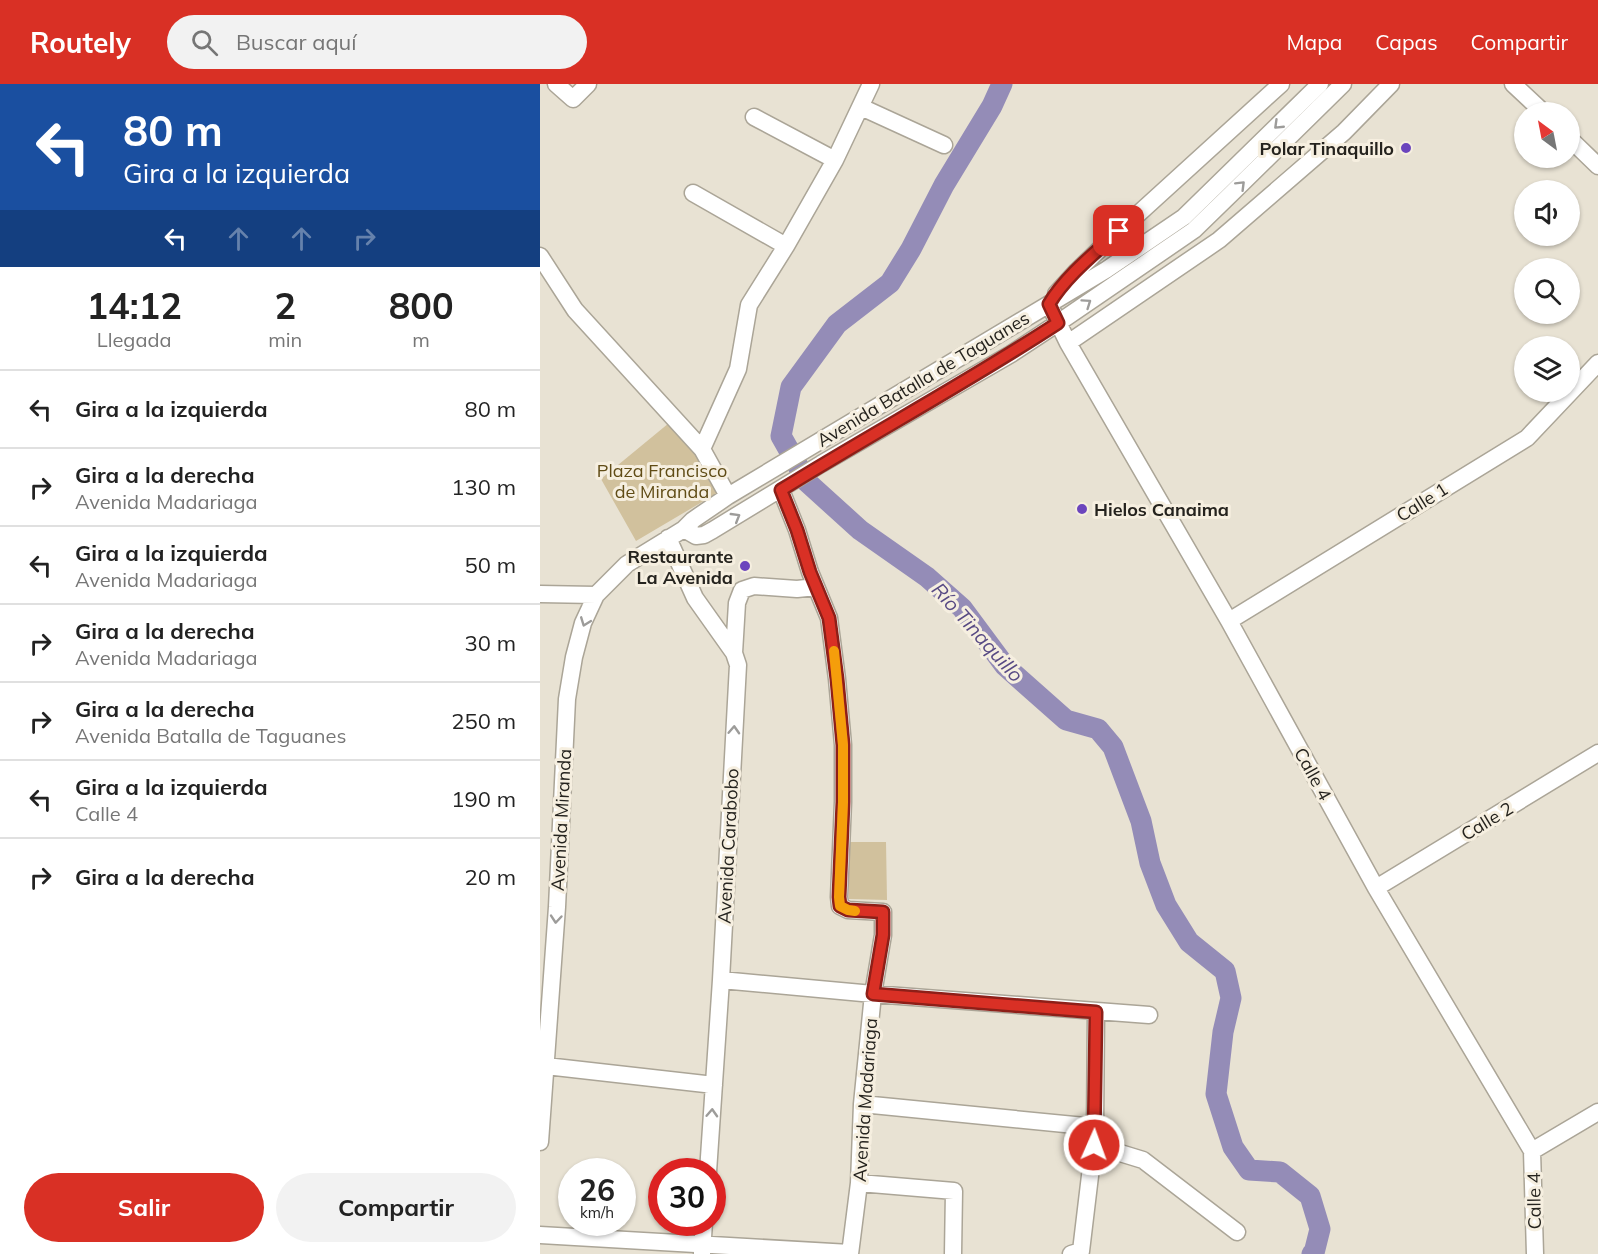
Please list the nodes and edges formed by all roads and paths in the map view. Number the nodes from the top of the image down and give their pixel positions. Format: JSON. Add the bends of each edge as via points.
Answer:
{"nodes":[{"id":1,"x":556,"y":84,"type":"edge"},
{"id":2,"x":588,"y":84,"type":"edge"},
{"id":3,"x":871,"y":84,"type":"edge"},
{"id":4,"x":1281,"y":84,"type":"edge"},
{"id":5,"x":1320,"y":84,"type":"edge"},
{"id":6,"x":1343,"y":84,"type":"edge"},
{"id":7,"x":1391,"y":84,"type":"edge"},
{"id":8,"x":1513,"y":84,"type":"edge"},
{"id":9,"x":1532,"y":102,"type":"edge"},
{"id":10,"x":861,"y":107,"type":"junction"},
{"id":11,"x":754,"y":117,"type":"dead end"},
{"id":12,"x":944,"y":145,"type":"dead end"},
{"id":13,"x":1580,"y":149,"type":"edge"},
{"id":14,"x":835,"y":160,"type":"junction"},
{"id":15,"x":1598,"y":166,"type":"edge"},
{"id":16,"x":693,"y":193,"type":"dead end"},
{"id":17,"x":786,"y":246,"type":"junction"},
{"id":18,"x":540,"y":256,"type":"edge"},
{"id":19,"x":1049,"y":304,"type":"junction"},
{"id":20,"x":1058,"y":323,"type":"junction"},
{"id":21,"x":1068,"y":343,"type":"junction"},
{"id":22,"x":1598,"y":363,"type":"edge"},
{"id":23,"x":702,"y":449,"type":"junction"},
{"id":24,"x":785,"y":487,"type":"junction"},
{"id":25,"x":728,"y":496,"type":"junction"},
{"id":26,"x":684,"y":529,"type":"junction"},
{"id":27,"x":668,"y":538,"type":"junction"},
{"id":28,"x":816,"y":586,"type":"junction"},
{"id":29,"x":540,"y":594,"type":"edge"},
{"id":30,"x":596,"y":595,"type":"junction"},
{"id":31,"x":1229,"y":621,"type":"junction"},
{"id":32,"x":734,"y":653,"type":"junction"},
{"id":33,"x":1598,"y":753,"type":"edge"},
{"id":34,"x":1376,"y":888,"type":"junction"},
{"id":35,"x":546,"y":953,"type":"edge"},
{"id":36,"x":721,"y":980,"type":"junction"},
{"id":37,"x":873,"y":994,"type":"junction"},
{"id":38,"x":1096,"y":1012,"type":"junction"},
{"id":39,"x":1149,"y":1015,"type":"dead end"},
{"id":40,"x":546,"y":1066,"type":"junction"},
{"id":41,"x":714,"y":1085,"type":"junction"},
{"id":42,"x":862,"y":1104,"type":"junction"},
{"id":43,"x":1598,"y":1112,"type":"edge"},
{"id":44,"x":541,"y":1118,"type":"edge"},
{"id":45,"x":1095,"y":1127,"type":"junction"},
{"id":46,"x":540,"y":1142,"type":"edge"},
{"id":47,"x":1094,"y":1145,"type":"junction"},
{"id":48,"x":1532,"y":1150,"type":"junction"},
{"id":49,"x":709,"y":1158,"type":"edge"},
{"id":50,"x":859,"y":1183,"type":"junction"},
{"id":51,"x":1238,"y":1232,"type":"dead end"},
{"id":52,"x":540,"y":1235,"type":"edge"},
{"id":53,"x":703,"y":1249,"type":"edge"},
{"id":54,"x":850,"y":1253,"type":"edge"},
{"id":55,"x":953,"y":1254,"type":"edge"},
{"id":56,"x":1071,"y":1254,"type":"edge"},
{"id":57,"x":1535,"y":1254,"type":"edge"}],
"edges":[{"from":1,"to":2,"type":"street","via":[[573,99]]},
{"from":3,"to":10,"type":"street"},
{"from":4,"to":19,"type":"street","via":[[1103,246]]},
{"from":5,"to":19,"type":"street","name":"Avenida Batalla de Taguanes","one_way":true,"via":[[1184,217]]},
{"from":20,"to":6,"type":"street","name":"Avenida Batalla de Taguanes","one_way":true,"via":[[1194,230]]},
{"from":7,"to":21,"type":"street","via":[[1344,132],[1219,240]]},
{"from":8,"to":9,"type":"street"},
{"from":10,"to":12,"type":"street"},
{"from":10,"to":14,"type":"street"},
{"from":11,"to":14,"type":"street"},
{"from":13,"to":15,"type":"street"},
{"from":14,"to":17,"type":"street"},
{"from":16,"to":17,"type":"street"},
{"from":17,"to":23,"type":"street","via":[[748,305],[738,369]]},
{"from":18,"to":23,"type":"street","via":[[575,310]]},
{"from":19,"to":20,"type":"street","name":"Calle 4"},
{"from":19,"to":25,"type":"street","name":"Avenida Batalla de Taguanes"},
{"from":20,"to":21,"type":"street","name":"Calle 4"},
{"from":20,"to":24,"type":"street","name":"Avenida Batalla de Taguanes"},
{"from":21,"to":31,"type":"street","name":"Calle 4"},
{"from":22,"to":31,"type":"street","name":"Calle 1","via":[[1527,438]]},
{"from":23,"to":25,"type":"street"},
{"from":26,"to":24,"type":"street","name":"Avenida Batalla de Taguanes","one_way":true,"via":[[696,536],[704,535]]},
{"from":24,"to":28,"type":"street","name":"Avenida Madariaga"},
{"from":25,"to":26,"type":"street","name":"Avenida Batalla de Taguanes"},
{"from":26,"to":27,"type":"street","name":"Avenida Batalla de Taguanes"},
{"from":27,"to":30,"type":"street","name":"Avenida Miranda","via":[[627,564]]},
{"from":27,"to":32,"type":"street","name":"Avenida Carabobo","via":[[695,598]]},
{"from":28,"to":32,"type":"street","via":[[754,586],[742,590],[737,603]]},
{"from":28,"to":37,"type":"street","name":"Avenida Madariaga","via":[[829,618],[841,723],[840,906],[883,912]]},
{"from":29,"to":30,"type":"street"},
{"from":30,"to":35,"type":"street","name":"Avenida Miranda","one_way":true,"via":[[583,623],[567,699],[557,907]]},
{"from":31,"to":34,"type":"street","name":"Calle 4"},
{"from":36,"to":32,"type":"street","name":"Avenida Carabobo","one_way":true,"via":[[738,665]]},
{"from":33,"to":34,"type":"street","name":"Calle 2"},
{"from":34,"to":48,"type":"street","name":"Calle 4"},
{"from":35,"to":40,"type":"street","name":"Avenida Miranda"},
{"from":36,"to":37,"type":"street"},
{"from":36,"to":41,"type":"street","name":"Avenida Carabobo"},
{"from":37,"to":38,"type":"street"},
{"from":37,"to":42,"type":"street","name":"Avenida Madariaga"},
{"from":38,"to":39,"type":"street"},
{"from":38,"to":45,"type":"street"},
{"from":40,"to":41,"type":"street"},
{"from":40,"to":44,"type":"street","name":"Avenida Miranda"},
{"from":49,"to":41,"type":"street","name":"Avenida Carabobo","one_way":true},
{"from":42,"to":45,"type":"street"},
{"from":42,"to":50,"type":"street","name":"Avenida Madariaga"},
{"from":43,"to":48,"type":"street"},
{"from":44,"to":46,"type":"street","name":"Avenida Miranda"},
{"from":45,"to":47,"type":"street"},
{"from":47,"to":51,"type":"street","via":[[1143,1160]]},
{"from":47,"to":56,"type":"street","via":[[1081,1251]]},
{"from":48,"to":57,"type":"street","name":"Calle 4"},
{"from":50,"to":54,"type":"street","name":"Avenida Madariaga"},
{"from":50,"to":55,"type":"street","via":[[954,1191]]},
{"from":52,"to":53,"type":"street"},
{"from":53,"to":54,"type":"street"}]}
